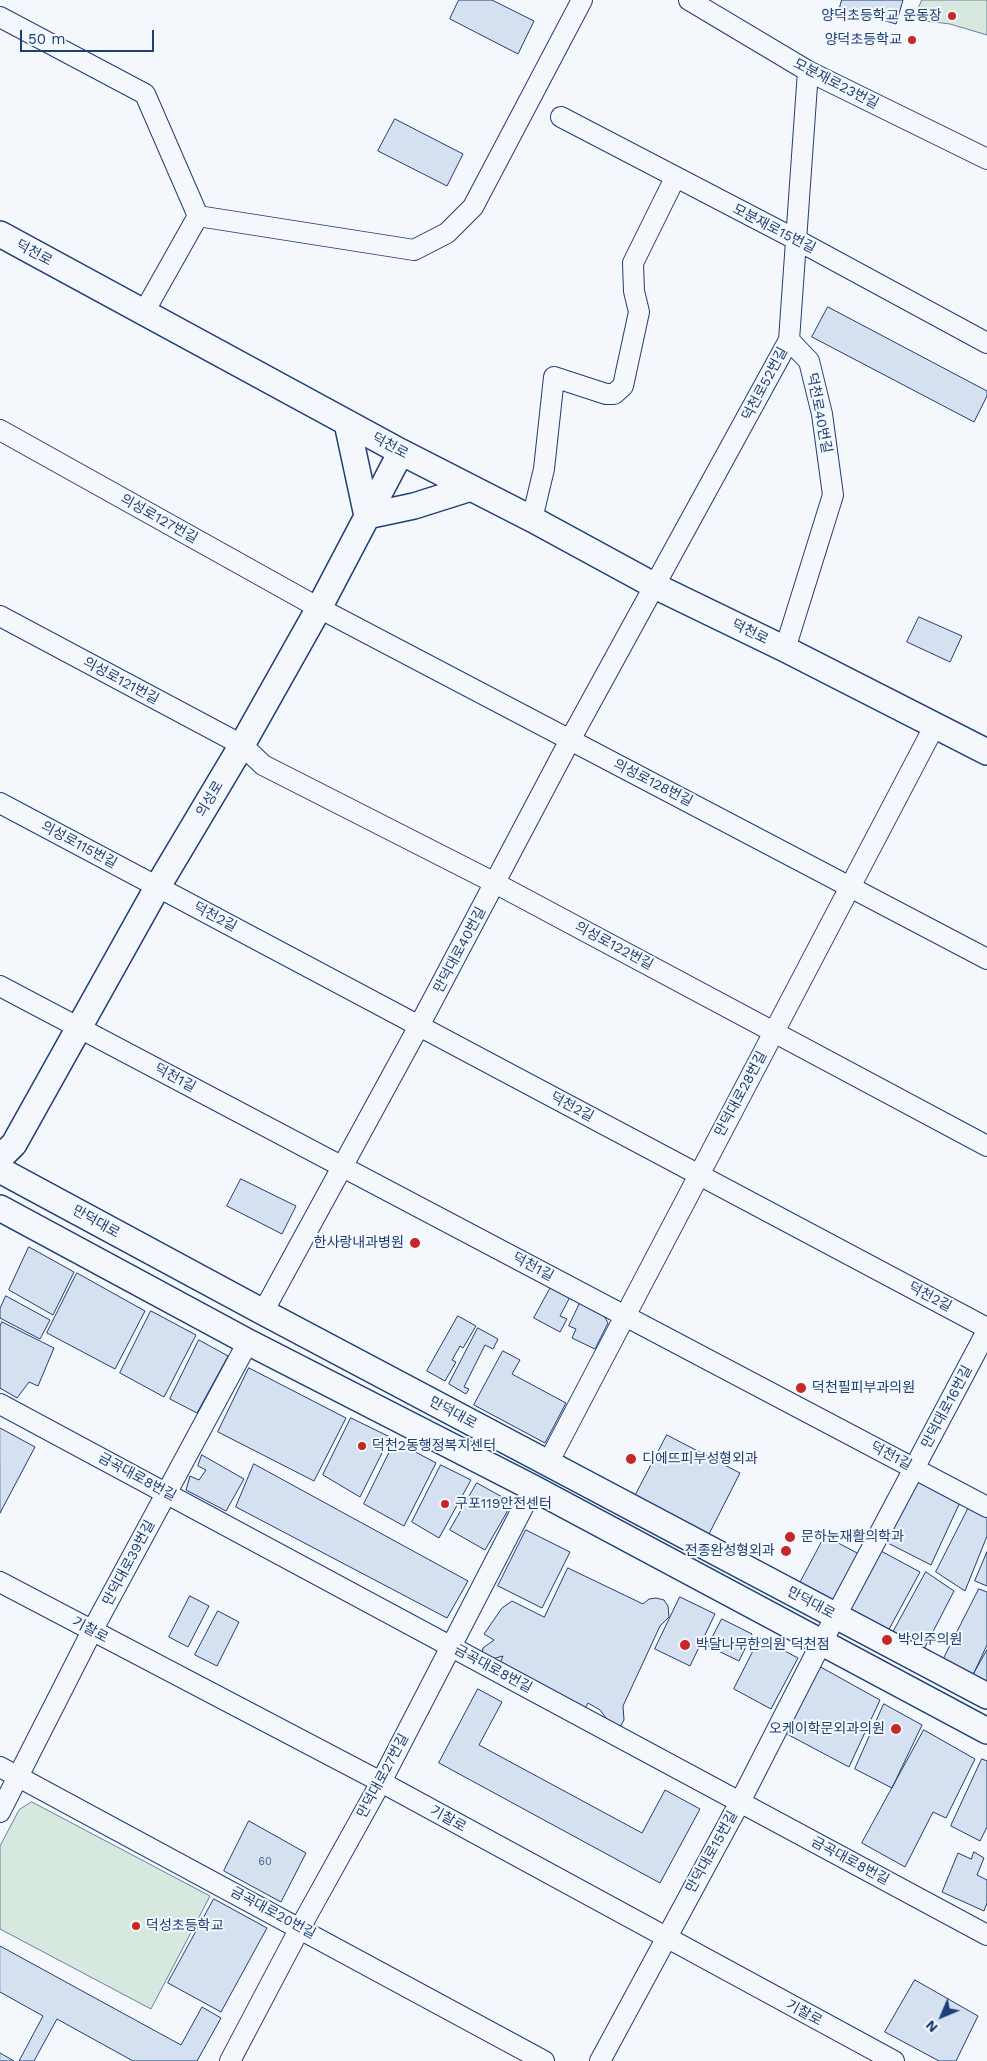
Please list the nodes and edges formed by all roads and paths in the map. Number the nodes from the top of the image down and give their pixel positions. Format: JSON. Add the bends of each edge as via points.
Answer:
{"nodes":[{"id":1,"x":582,"y":0,"type":"edge"},
{"id":2,"x":689,"y":0,"type":"edge"},
{"id":3,"x":0,"y":17,"type":"edge"},
{"id":4,"x":808,"y":71,"type":"junction"},
{"id":5,"x":561,"y":117,"type":"dead end"},
{"id":6,"x":987,"y":159,"type":"edge"},
{"id":7,"x":675,"y":178,"type":"junction"},
{"id":8,"x":198,"y":216,"type":"junction"},
{"id":9,"x":0,"y":234,"type":"edge"},
{"id":10,"x":795,"y":239,"type":"junction"},
{"id":11,"x":144,"y":312,"type":"junction"},
{"id":12,"x":789,"y":340,"type":"junction"},
{"id":13,"x":987,"y":343,"type":"edge"},
{"id":14,"x":347,"y":423,"type":"junction"},
{"id":15,"x":0,"y":430,"type":"edge"},
{"id":16,"x":400,"y":452,"type":"junction"},
{"id":17,"x":471,"y":488,"type":"junction"},
{"id":18,"x":833,"y":495,"type":"joint"},
{"id":19,"x":367,"y":516,"type":"junction"},
{"id":20,"x":532,"y":519,"type":"junction"},
{"id":21,"x":655,"y":586,"type":"junction"},
{"id":22,"x":319,"y":608,"type":"junction"},
{"id":23,"x":0,"y":616,"type":"edge"},
{"id":24,"x":785,"y":649,"type":"junction"},
{"id":25,"x":935,"y":725,"type":"junction"},
{"id":26,"x":570,"y":740,"type":"junction"},
{"id":27,"x":242,"y":745,"type":"junction"},
{"id":28,"x":987,"y":752,"type":"edge"},
{"id":29,"x":0,"y":803,"type":"edge"},
{"id":30,"x":496,"y":883,"type":"junction"},
{"id":31,"x":158,"y":886,"type":"junction"},
{"id":32,"x":851,"y":886,"type":"junction"},
{"id":33,"x":987,"y":959,"type":"edge"},
{"id":34,"x":0,"y":986,"type":"edge"},
{"id":35,"x":419,"y":1026,"type":"junction"},
{"id":36,"x":79,"y":1027,"type":"junction"},
{"id":37,"x":774,"y":1032,"type":"junction"},
{"id":38,"x":987,"y":1146,"type":"edge"},
{"id":39,"x":5,"y":1161,"type":"edge"},
{"id":40,"x":341,"y":1166,"type":"junction"},
{"id":41,"x":699,"y":1175,"type":"junction"},
{"id":42,"x":1,"y":1210,"type":"edge"},
{"id":43,"x":263,"y":1312,"type":"junction"},
{"id":44,"x":625,"y":1316,"type":"junction"},
{"id":45,"x":987,"y":1329,"type":"edge"},
{"id":46,"x":248,"y":1342,"type":"junction"},
{"id":47,"x":0,"y":1404,"type":"edge"},
{"id":48,"x":548,"y":1463,"type":"junction"},
{"id":49,"x":915,"y":1469,"type":"junction"},
{"id":50,"x":533,"y":1488,"type":"junction"},
{"id":51,"x":166,"y":1493,"type":"junction"},
{"id":52,"x":987,"y":1507,"type":"edge"},
{"id":53,"x":0,"y":1582,"type":"edge"},
{"id":54,"x":837,"y":1617,"type":"junction"},
{"id":55,"x":92,"y":1631,"type":"junction"},
{"id":56,"x":822,"y":1643,"type":"junction"},
{"id":57,"x":452,"y":1647,"type":"junction"},
{"id":58,"x":987,"y":1696,"type":"edge"},
{"id":59,"x":987,"y":1731,"type":"edge"},
{"id":60,"x":0,"y":1767,"type":"edge"},
{"id":61,"x":19,"y":1777,"type":"junction"},
{"id":62,"x":381,"y":1782,"type":"junction"},
{"id":63,"x":740,"y":1802,"type":"junction"},
{"id":64,"x":0,"y":1812,"type":"edge"},
{"id":65,"x":300,"y":1928,"type":"junction"},
{"id":66,"x":987,"y":1935,"type":"edge"},
{"id":67,"x":665,"y":1938,"type":"junction"},
{"id":68,"x":230,"y":2061,"type":"edge"},
{"id":69,"x":544,"y":2061,"type":"edge"},
{"id":70,"x":600,"y":2061,"type":"edge"},
{"id":71,"x":894,"y":2061,"type":"edge"}],
"edges":[{"from":1,"to":8,"type":"street","via":[[473,207],[447,233],[414,250]]},
{"from":2,"to":4,"type":"street","name":"모분재로23번길"},
{"from":3,"to":8,"type":"street","via":[[146,94]]},
{"from":4,"to":6,"type":"street","name":"모분재로23번길"},
{"from":4,"to":10,"type":"street","name":"덕천로52번길"},
{"from":5,"to":7,"type":"street","name":"모분재로15번길"},
{"from":7,"to":10,"type":"street","name":"모분재로15번길"},
{"from":7,"to":20,"type":"street","via":[[633,264],[639,312],[623,386],[614,394],[606,394],[554,377],[544,469]]},
{"from":8,"to":11,"type":"street"},
{"from":9,"to":11,"type":"main road","name":"덕천로"},
{"from":10,"to":12,"type":"street","name":"덕천로52번길"},
{"from":10,"to":13,"type":"street","name":"모분재로15번길"},
{"from":11,"to":14,"type":"main road","name":"덕천로"},
{"from":12,"to":18,"type":"street","name":"덕천로40번길","via":[[809,361],[822,414]]},
{"from":12,"to":21,"type":"street","name":"덕천로52번길"},
{"from":14,"to":16,"type":"main road","name":"덕천로"},
{"from":14,"to":19,"type":"main road"},
{"from":15,"to":22,"type":"street","name":"의성로127번길"},
{"from":16,"to":17,"type":"main road","name":"덕천로"},
{"from":16,"to":19,"type":"main road","name":"의성로"},
{"from":17,"to":19,"type":"main road","via":[[414,506]]},
{"from":17,"to":20,"type":"main road","name":"덕천로"},
{"from":18,"to":24,"type":"street","name":"덕천로"},
{"from":19,"to":22,"type":"main road","name":"의성로"},
{"from":20,"to":21,"type":"main road","name":"덕천로"},
{"from":21,"to":24,"type":"main road","name":"덕천로"},
{"from":21,"to":26,"type":"street","name":"만덕대로40번길"},
{"from":22,"to":26,"type":"street","name":"의성로128번길"},
{"from":22,"to":27,"type":"main road","name":"의성로"},
{"from":23,"to":27,"type":"street","name":"의성로121번길"},
{"from":24,"to":25,"type":"main road","name":"덕천로"},
{"from":25,"to":28,"type":"main road","name":"덕천로"},
{"from":25,"to":32,"type":"street","name":"만덕대로28번길"},
{"from":26,"to":30,"type":"street","name":"만덕대로40번길"},
{"from":26,"to":32,"type":"street","name":"의성로128번길"},
{"from":27,"to":30,"type":"street","name":"의성로122번길","via":[[263,765]]},
{"from":27,"to":31,"type":"main road","name":"의성로"},
{"from":29,"to":31,"type":"street","name":"의성로115번길"},
{"from":30,"to":35,"type":"street","name":"만덕대로40번길"},
{"from":30,"to":37,"type":"street","name":"의성로122번길"},
{"from":31,"to":35,"type":"street","name":"덕천2길"},
{"from":31,"to":36,"type":"main road","name":"의성로"},
{"from":32,"to":33,"type":"street","name":"의성로128번길"},
{"from":32,"to":37,"type":"street","name":"만덕대로28번길"},
{"from":34,"to":36,"type":"street","name":"덕천1길"},
{"from":35,"to":40,"type":"street","name":"만덕대로40번길"},
{"from":35,"to":41,"type":"street","name":"덕천2길"},
{"from":36,"to":39,"type":"main road","name":"의성로"},
{"from":36,"to":40,"type":"street","name":"덕천1길"},
{"from":37,"to":38,"type":"street","name":"의성로122번길"},
{"from":37,"to":41,"type":"street","name":"만덕대로28번길"},
{"from":39,"to":42,"type":"main road","name":"의성로"},
{"from":39,"to":43,"type":"main road","name":"만덕대로"},
{"from":40,"to":43,"type":"street","name":"만덕대로40번길"},
{"from":40,"to":44,"type":"street","name":"덕천1길"},
{"from":41,"to":44,"type":"street","name":"만덕대로28번길"},
{"from":41,"to":45,"type":"street","name":"덕천2길"},
{"from":42,"to":46,"type":"main road"},
{"from":43,"to":48,"type":"main road","name":"만덕대로"},
{"from":44,"to":48,"type":"street","name":"만덕대로28번길"},
{"from":44,"to":49,"type":"street","name":"덕천1길"},
{"from":45,"to":49,"type":"street","name":"만덕대로16번길"},
{"from":46,"to":50,"type":"main road"},
{"from":46,"to":51,"type":"street","name":"만덕대로39번길"},
{"from":47,"to":51,"type":"street","name":"금곡대로8번길"},
{"from":48,"to":54,"type":"main road","name":"만덕대로"},
{"from":49,"to":52,"type":"street","name":"덕천1길"},
{"from":49,"to":54,"type":"street","name":"만덕대로16번길"},
{"from":50,"to":56,"type":"main road"},
{"from":50,"to":57,"type":"street","name":"만덕대로27번길"},
{"from":51,"to":55,"type":"street","name":"만덕대로39번길"},
{"from":51,"to":57,"type":"street","name":"금곡대로8번길"},
{"from":53,"to":55,"type":"street","name":"기찰로"},
{"from":54,"to":56,"type":"street","name":"만덕대로16번길"},
{"from":54,"to":58,"type":"main road","name":"만덕대로"},
{"from":55,"to":61,"type":"street","name":"만덕대로39번길"},
{"from":55,"to":62,"type":"street","name":"기찰로"},
{"from":56,"to":59,"type":"main road"},
{"from":56,"to":63,"type":"street","name":"만덕대로15번길"},
{"from":57,"to":62,"type":"street","name":"만덕대로27번길"},
{"from":57,"to":63,"type":"street","name":"금곡대로8번길"},
{"from":60,"to":61,"type":"street","name":"금곡대로20번길"},
{"from":61,"to":64,"type":"street","name":"만덕대로39번길"},
{"from":61,"to":65,"type":"street","name":"금곡대로20번길"},
{"from":62,"to":65,"type":"street","name":"만덕대로27번길"},
{"from":62,"to":67,"type":"street","name":"기찰로"},
{"from":63,"to":66,"type":"street","name":"금곡대로8번길"},
{"from":63,"to":67,"type":"street","name":"만덕대로15번길"},
{"from":65,"to":68,"type":"street","name":"만덕대로27번길"},
{"from":65,"to":69,"type":"street","name":"금곡대로20번길"},
{"from":67,"to":70,"type":"street","name":"만덕대로15번길"},
{"from":67,"to":71,"type":"street","name":"기찰로"}]}
